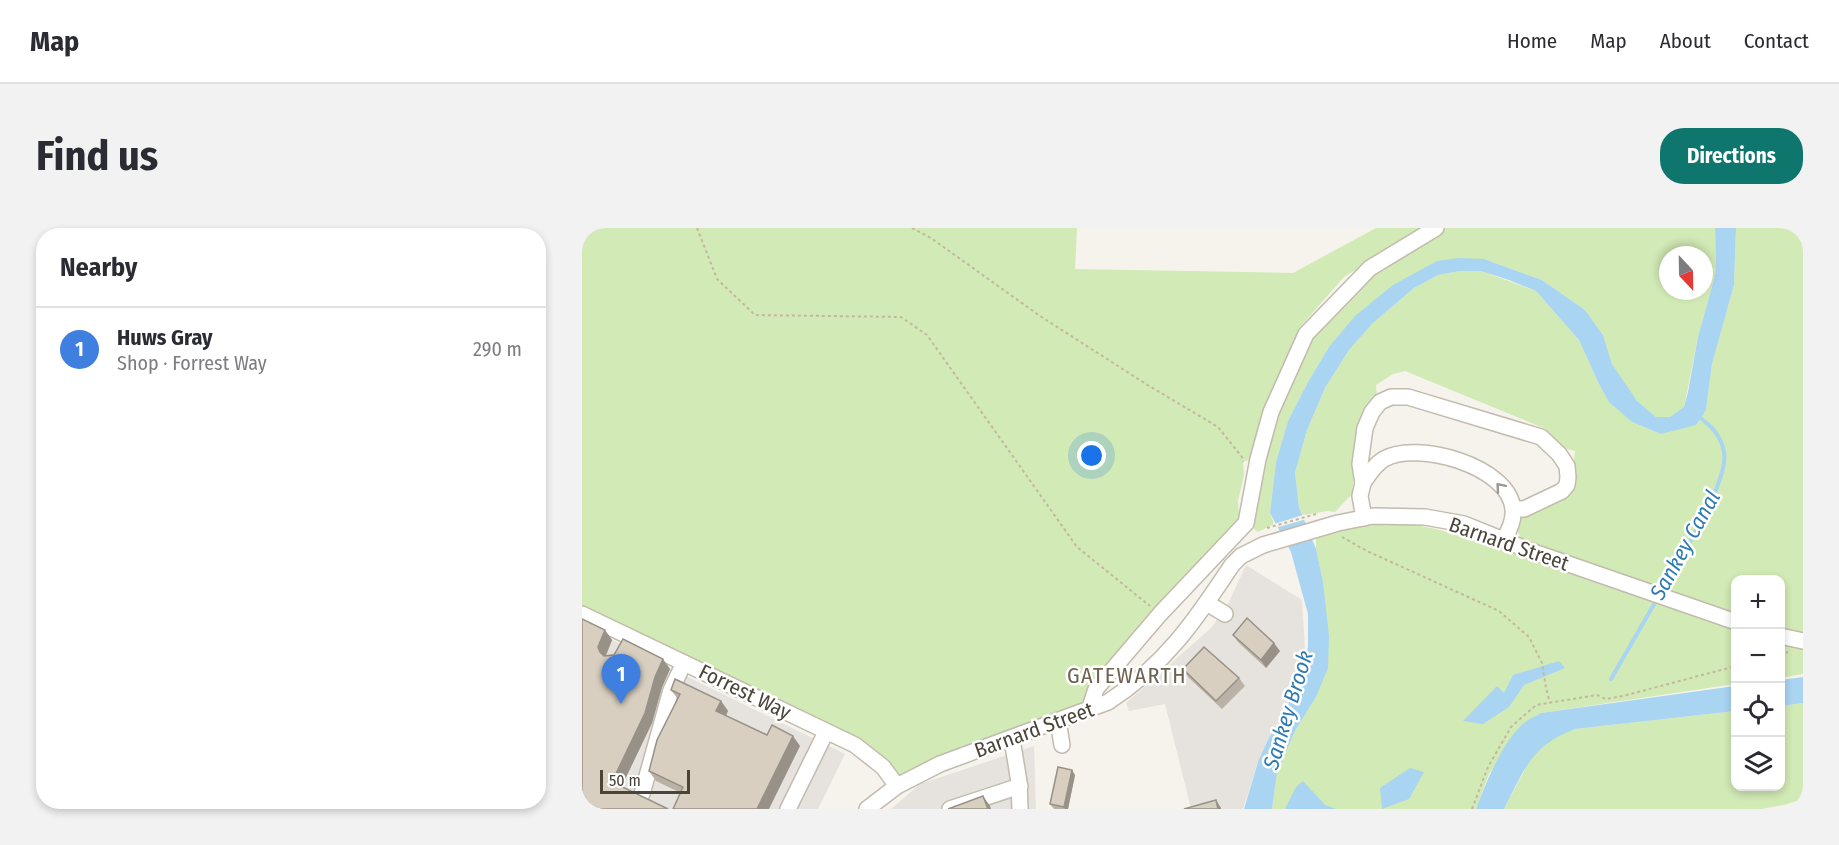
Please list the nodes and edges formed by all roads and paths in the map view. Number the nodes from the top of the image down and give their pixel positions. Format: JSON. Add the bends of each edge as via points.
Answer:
{"nodes":[{"id":1,"x":697,"y":228,"type":"edge"},
{"id":2,"x":912,"y":228,"type":"edge"},
{"id":3,"x":1436,"y":228,"type":"edge"},
{"id":4,"x":1245,"y":466,"type":"dead end"},
{"id":5,"x":1363,"y":483,"type":"junction"},
{"id":6,"x":1513,"y":509,"type":"junction"},
{"id":7,"x":1364,"y":518,"type":"junction"},
{"id":8,"x":1315,"y":522,"type":"junction"},
{"id":9,"x":1266,"y":529,"type":"dead end"},
{"id":10,"x":1278,"y":532,"type":"junction"},
{"id":11,"x":1342,"y":538,"type":"dead end"},
{"id":12,"x":1504,"y":539,"type":"junction"},
{"id":13,"x":1207,"y":603,"type":"junction"},
{"id":14,"x":582,"y":614,"type":"edge"},
{"id":15,"x":1160,"y":614,"type":"junction"},
{"id":16,"x":1225,"y":614,"type":"dead end"},
{"id":17,"x":1731,"y":620,"type":"edge"},
{"id":18,"x":626,"y":635,"type":"junction"},
{"id":19,"x":1785,"y":637,"type":"edge"},
{"id":20,"x":1803,"y":641,"type":"edge"},
{"id":21,"x":619,"y":650,"type":"edge"},
{"id":22,"x":684,"y":663,"type":"junction"},
{"id":23,"x":1731,"y":667,"type":"edge"},
{"id":24,"x":1550,"y":703,"type":"junction"},
{"id":25,"x":1089,"y":710,"type":"junction"},
{"id":26,"x":1058,"y":721,"type":"junction"},
{"id":27,"x":826,"y":732,"type":"junction"},
{"id":28,"x":1011,"y":739,"type":"junction"},
{"id":29,"x":1062,"y":745,"type":"dead end"},
{"id":30,"x":897,"y":786,"type":"junction"},
{"id":31,"x":1020,"y":786,"type":"junction"},
{"id":32,"x":642,"y":794,"type":"edge"},
{"id":33,"x":788,"y":809,"type":"edge"},
{"id":34,"x":867,"y":809,"type":"edge"},
{"id":35,"x":950,"y":809,"type":"edge"},
{"id":36,"x":1020,"y":809,"type":"edge"},
{"id":37,"x":1472,"y":809,"type":"edge"}],
"edges":[{"from":1,"to":15,"type":"path","via":[[717,279],[755,315],[901,317],[927,335],[1077,548]]},
{"from":2,"to":4,"type":"path","via":[[1040,316],[1218,427]]},
{"from":3,"to":15,"type":"street","via":[[1370,268],[1306,334],[1271,412],[1246,523]]},
{"from":6,"to":5,"type":"street","one_way":true,"via":[[1505,491],[1478,468],[1418,452],[1386,458]]},
{"from":5,"to":6,"type":"street","via":[[1360,464],[1365,428],[1372,412],[1391,397],[1408,397],[1541,437],[1559,454],[1567,466],[1568,477],[1562,491],[1524,509]]},
{"from":5,"to":7,"type":"street","via":[[1360,496]]},
{"from":6,"to":12,"type":"street"},
{"from":7,"to":8,"type":"street","name":"Barnard Street"},
{"from":7,"to":12,"type":"street","name":"Barnard Street","via":[[1425,517],[1464,524]]},
{"from":8,"to":10,"type":"street","name":"Barnard Street"},
{"from":8,"to":10,"type":"path"},
{"from":9,"to":10,"type":"path"},
{"from":10,"to":13,"type":"street","name":"Barnard Street","via":[[1241,556]]},
{"from":11,"to":24,"type":"path","via":[[1499,611],[1529,637],[1542,663]]},
{"from":12,"to":17,"type":"street","name":"Barnard Street"},
{"from":13,"to":16,"type":"street"},
{"from":13,"to":25,"type":"street","name":"Barnard Street","via":[[1157,664],[1123,693]]},
{"from":14,"to":18,"type":"street","name":"Forrest Way"},
{"from":15,"to":25,"type":"street","via":[[1096,689]]},
{"from":18,"to":21,"type":"street"},
{"from":18,"to":22,"type":"street","name":"Forrest Way"},
{"from":19,"to":20,"type":"street"},
{"from":22,"to":27,"type":"street","name":"Forrest Way"},
{"from":22,"to":32,"type":"street","via":[[671,690]]},
{"from":23,"to":24,"type":"path","via":[[1623,696],[1606,699],[1597,695]]},
{"from":24,"to":37,"type":"path","via":[[1536,705],[1511,728],[1488,767]]},
{"from":25,"to":26,"type":"street","name":"Barnard Street"},
{"from":26,"to":28,"type":"street","name":"Barnard Street"},
{"from":26,"to":29,"type":"street"},
{"from":27,"to":30,"type":"street","name":"Forrest Way","via":[[866,752]]},
{"from":27,"to":33,"type":"street"},
{"from":28,"to":30,"type":"street","name":"Barnard Street","via":[[940,764]]},
{"from":28,"to":31,"type":"street"},
{"from":30,"to":34,"type":"street","name":"Barnard Street"},
{"from":31,"to":35,"type":"street"},
{"from":31,"to":36,"type":"street"}]}
